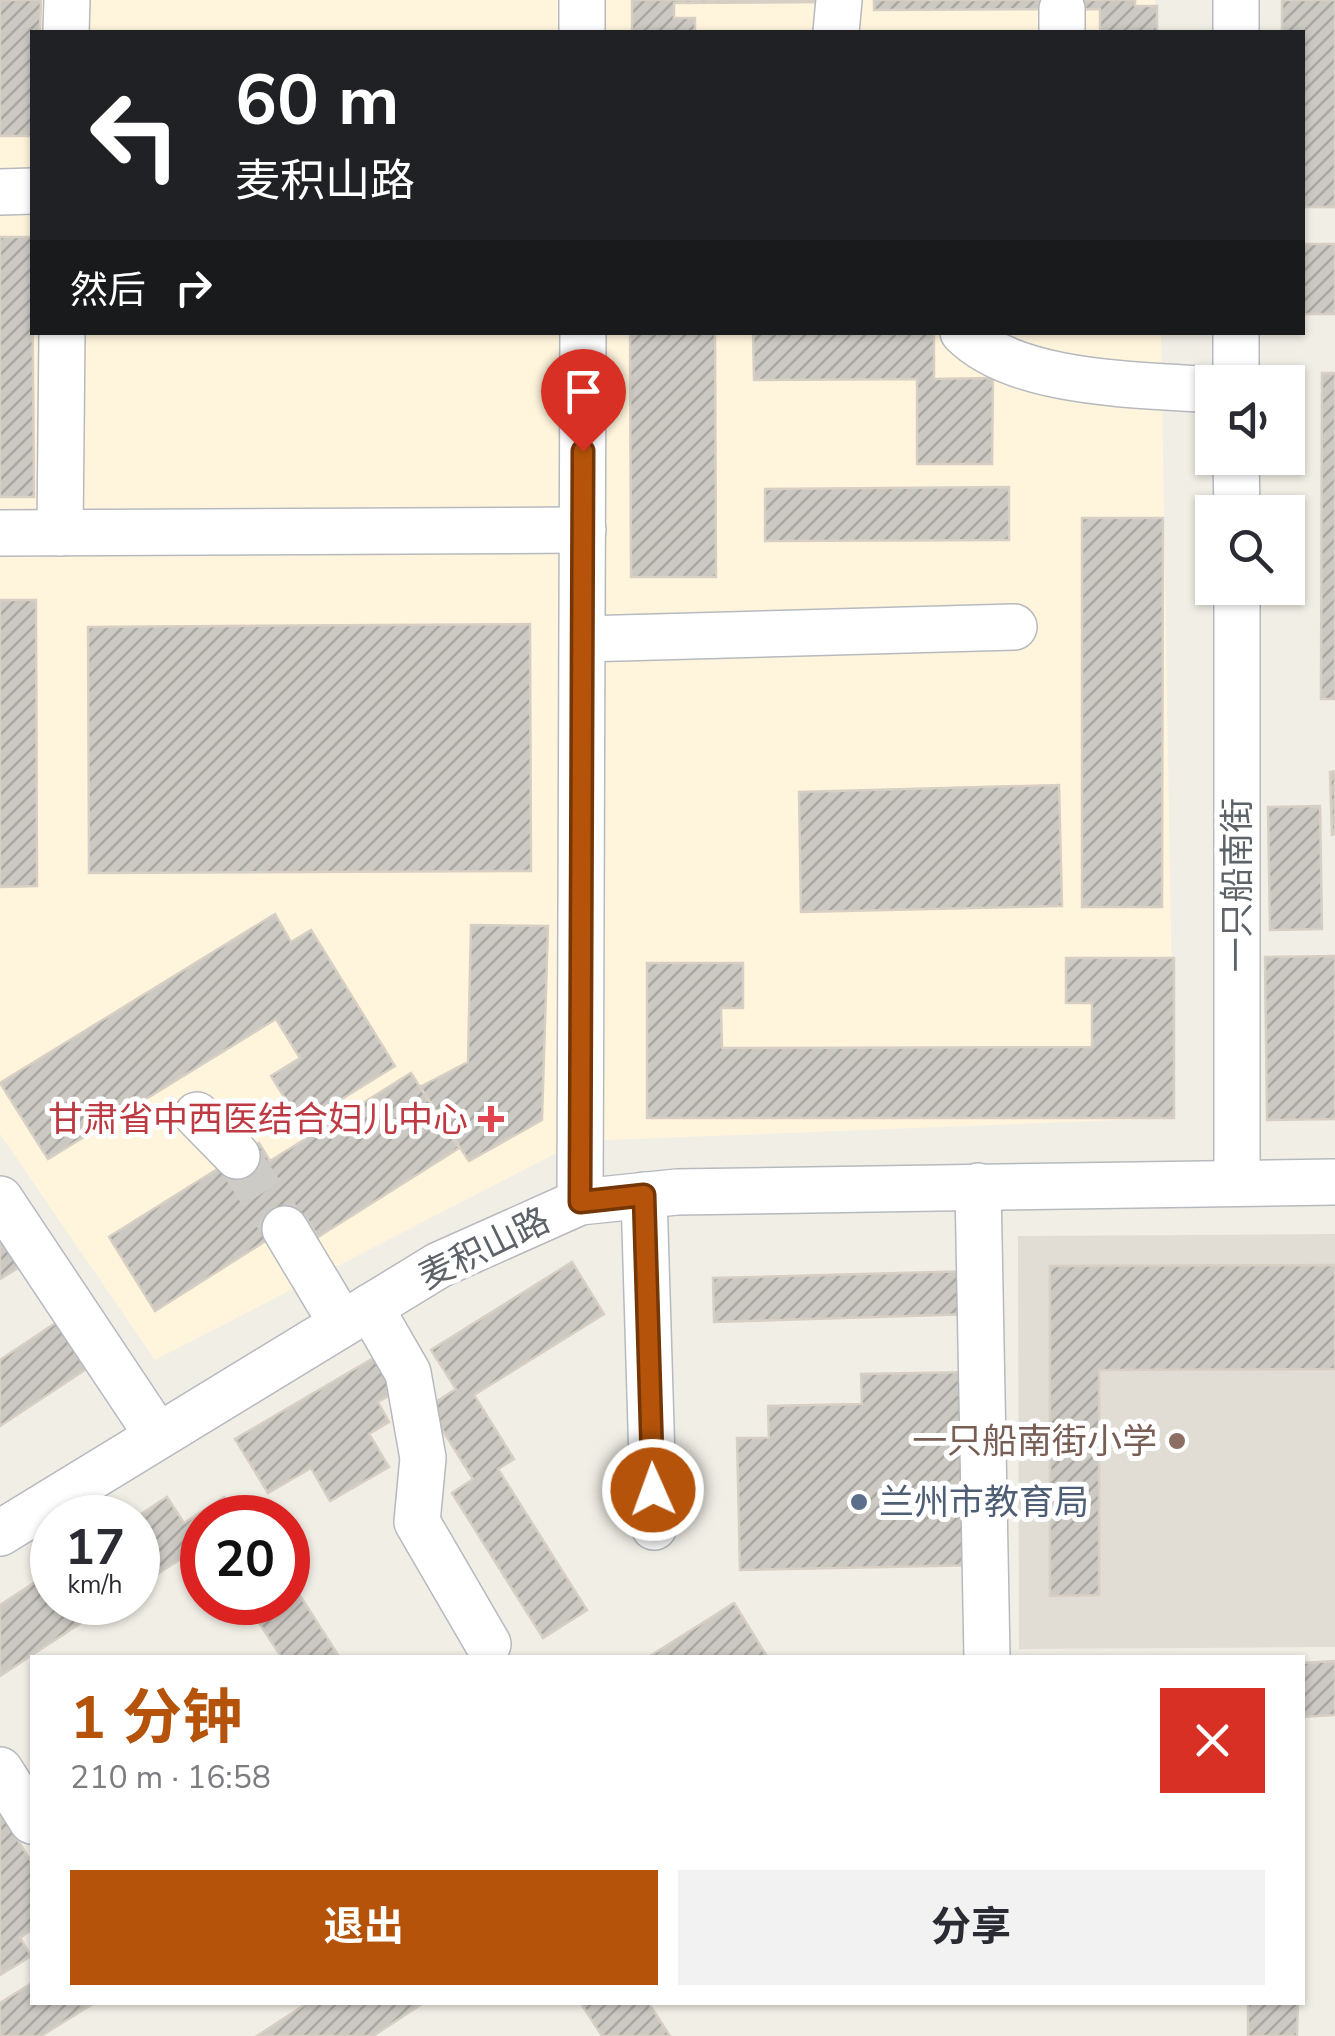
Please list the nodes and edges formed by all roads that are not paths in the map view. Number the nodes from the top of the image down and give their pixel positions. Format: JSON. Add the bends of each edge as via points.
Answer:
{"nodes":[{"id":1,"x":67,"y":0,"type":"edge"},
{"id":2,"x":582,"y":0,"type":"edge"},
{"id":3,"x":839,"y":0,"type":"edge"},
{"id":4,"x":1236,"y":0,"type":"edge"},
{"id":5,"x":66,"y":30,"type":"edge"},
{"id":6,"x":582,"y":30,"type":"edge"},
{"id":7,"x":836,"y":30,"type":"edge"},
{"id":8,"x":1236,"y":30,"type":"edge"},
{"id":9,"x":30,"y":191,"type":"edge"},
{"id":10,"x":0,"y":192,"type":"edge"},
{"id":11,"x":62,"y":335,"type":"edge"},
{"id":12,"x":583,"y":335,"type":"edge"},
{"id":13,"x":966,"y":335,"type":"edge"},
{"id":14,"x":1236,"y":335,"type":"edge"},
{"id":15,"x":1236,"y":365,"type":"edge"},
{"id":16,"x":1195,"y":388,"type":"edge"},
{"id":17,"x":584,"y":530,"type":"junction"},
{"id":18,"x":0,"y":533,"type":"edge"},
{"id":19,"x":60,"y":533,"type":"junction"},
{"id":20,"x":1236,"y":605,"type":"edge"},
{"id":21,"x":1014,"y":627,"type":"dead end"},
{"id":22,"x":583,"y":638,"type":"junction"},
{"id":23,"x":198,"y":1115,"type":"dead end"},
{"id":24,"x":237,"y":1156,"type":"tunnel mouth"},
{"id":25,"x":1237,"y":1182,"type":"junction"},
{"id":26,"x":1335,"y":1182,"type":"edge"},
{"id":27,"x":978,"y":1186,"type":"junction"},
{"id":28,"x":644,"y":1195,"type":"junction"},
{"id":29,"x":0,"y":1199,"type":"edge"},
{"id":30,"x":580,"y":1202,"type":"junction"},
{"id":31,"x":284,"y":1228,"type":"tunnel mouth"},
{"id":32,"x":356,"y":1315,"type":"junction"},
{"id":33,"x":158,"y":1436,"type":"junction"},
{"id":34,"x":654,"y":1527,"type":"dead end"},
{"id":35,"x":0,"y":1533,"type":"edge"},
{"id":36,"x":488,"y":1644,"type":"dead end"},
{"id":37,"x":987,"y":1655,"type":"edge"},
{"id":38,"x":0,"y":1770,"type":"edge"},
{"id":39,"x":30,"y":1818,"type":"edge"}],
"edges":[{"from":1,"to":5,"type":"street"},
{"from":2,"to":6,"type":"street"},
{"from":3,"to":7,"type":"street"},
{"from":4,"to":8,"type":"street"},
{"from":9,"to":10,"type":"street"},
{"from":11,"to":19,"type":"street"},
{"from":12,"to":17,"type":"street"},
{"from":13,"to":16,"type":"street","via":[[1054,376]]},
{"from":14,"to":15,"type":"street"},
{"from":17,"to":19,"type":"street"},
{"from":17,"to":22,"type":"street"},
{"from":18,"to":19,"type":"street"},
{"from":20,"to":25,"type":"street","name":"一只船南街"},
{"from":21,"to":22,"type":"street"},
{"from":22,"to":30,"type":"street"},
{"from":23,"to":24,"type":"street"},
{"from":25,"to":26,"type":"street","name":"麦积山路"},
{"from":25,"to":27,"type":"street","name":"麦积山路"},
{"from":27,"to":28,"type":"street","name":"麦积山路"},
{"from":27,"to":37,"type":"street"},
{"from":28,"to":30,"type":"street","name":"麦积山路"},
{"from":28,"to":34,"type":"street"},
{"from":29,"to":33,"type":"street"},
{"from":30,"to":32,"type":"street","name":"麦积山路","via":[[439,1266]]},
{"from":31,"to":32,"type":"street"},
{"from":32,"to":33,"type":"street","name":"麦积山路"},
{"from":32,"to":36,"type":"street","via":[[408,1373],[423,1458],[417,1522]]},
{"from":33,"to":35,"type":"street","name":"麦积山路"},
{"from":38,"to":39,"type":"street"}]}
